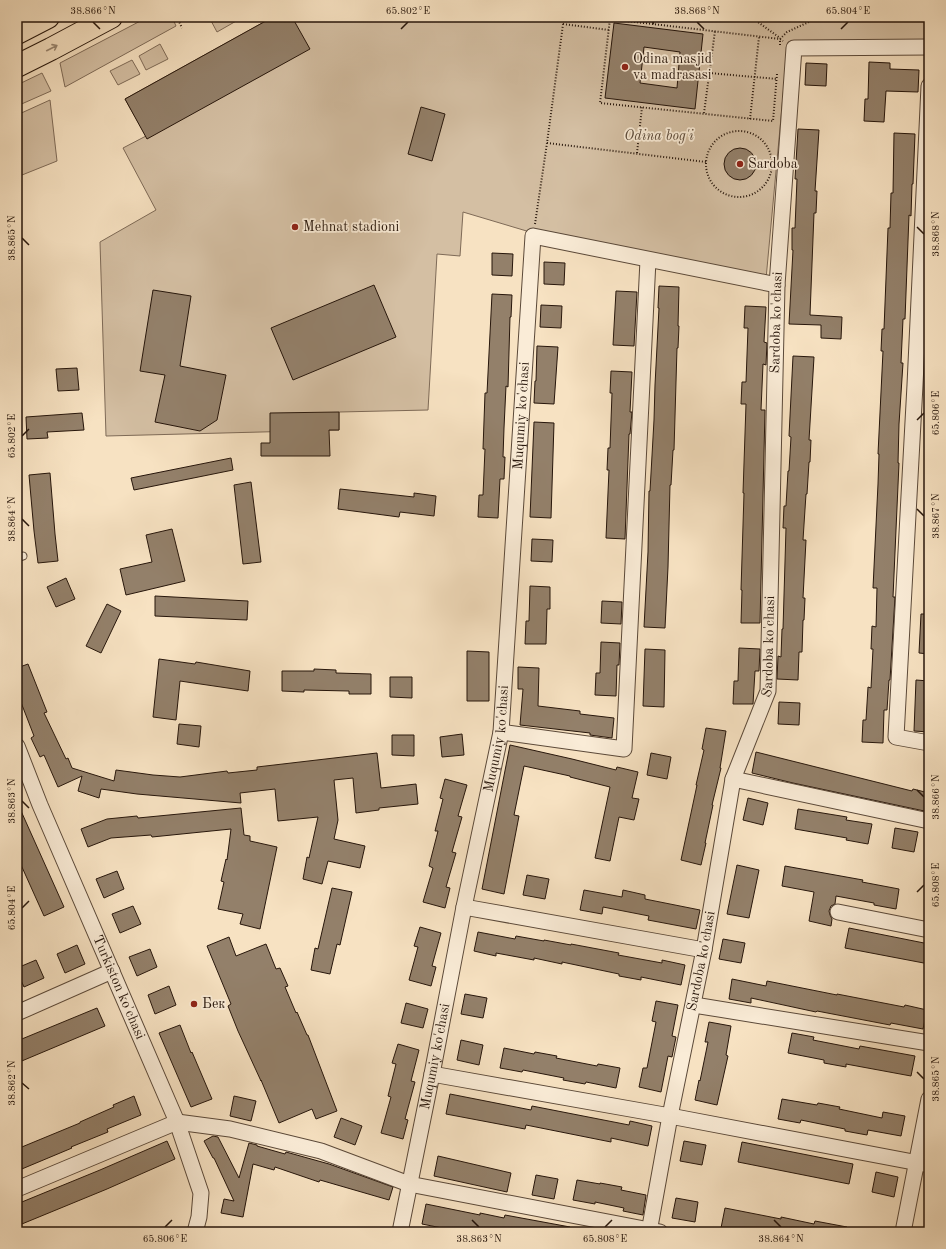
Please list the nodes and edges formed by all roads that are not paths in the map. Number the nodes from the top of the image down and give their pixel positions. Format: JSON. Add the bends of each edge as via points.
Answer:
{"nodes":[{"id":1,"x":48,"y":17,"type":"edge"},
{"id":2,"x":111,"y":17,"type":"edge"},
{"id":3,"x":17,"y":33,"type":"edge"},
{"id":4,"x":929,"y":47,"type":"edge"},
{"id":5,"x":17,"y":66,"type":"edge"},
{"id":6,"x":929,"y":86,"type":"edge"},
{"id":7,"x":648,"y":260,"type":"junction"},
{"id":8,"x":776,"y":285,"type":"junction"},
{"id":9,"x":922,"y":385,"type":"edge"},
{"id":10,"x":501,"y":732,"type":"junction"},
{"id":11,"x":929,"y":743,"type":"edge"},
{"id":12,"x":17,"y":746,"type":"edge"},
{"id":13,"x":733,"y":779,"type":"junction"},
{"id":14,"x":929,"y":821,"type":"edge"},
{"id":15,"x":464,"y":906,"type":"junction"},
{"id":16,"x":838,"y":912,"type":"dead end"},
{"id":17,"x":929,"y":930,"type":"edge"},
{"id":18,"x":704,"y":950,"type":"junction"},
{"id":19,"x":112,"y":971,"type":"junction"},
{"id":20,"x":694,"y":1005,"type":"junction"},
{"id":21,"x":17,"y":1013,"type":"edge"},
{"id":22,"x":929,"y":1043,"type":"edge"},
{"id":23,"x":432,"y":1074,"type":"junction"},
{"id":24,"x":929,"y":1099,"type":"edge"},
{"id":25,"x":670,"y":1116,"type":"junction"},
{"id":26,"x":177,"y":1122,"type":"junction"},
{"id":27,"x":923,"y":1163,"type":"edge"},
{"id":28,"x":409,"y":1184,"type":"junction"},
{"id":29,"x":17,"y":1189,"type":"edge"},
{"id":30,"x":653,"y":1231,"type":"edge"},
{"id":31,"x":195,"y":1232,"type":"edge"},
{"id":32,"x":400,"y":1232,"type":"edge"},
{"id":33,"x":903,"y":1232,"type":"edge"}],
"edges":[{"from":1,"to":3,"type":"main road"},
{"from":5,"to":2,"type":"main road","one_way":true},
{"from":4,"to":8,"type":"street","name":"Sardoba ko'chasi","via":[[787,47]]},
{"from":6,"to":9,"type":"street"},
{"from":7,"to":8,"type":"street"},
{"from":7,"to":10,"type":"street","via":[[624,749]]},
{"from":7,"to":10,"type":"street","name":"Muqumiy ko'chasi","via":[[533,236]]},
{"from":8,"to":13,"type":"street","name":"Sardoba ko'chasi","via":[[768,691]]},
{"from":9,"to":11,"type":"street","via":[[896,736]]},
{"from":10,"to":15,"type":"street","name":"Muqumiy ko'chasi"},
{"from":12,"to":19,"type":"street","name":"Turkiston ko'chasi"},
{"from":13,"to":14,"type":"street"},
{"from":13,"to":18,"type":"street","name":"Sardoba ko'chasi"},
{"from":15,"to":18,"type":"street"},
{"from":15,"to":23,"type":"street","name":"Muqumiy ko'chasi"},
{"from":16,"to":17,"type":"street"},
{"from":18,"to":20,"type":"street","name":"Sardoba ko'chasi"},
{"from":19,"to":21,"type":"street"},
{"from":19,"to":26,"type":"street","name":"Turkiston ko'chasi"},
{"from":20,"to":22,"type":"street"},
{"from":20,"to":25,"type":"street","name":"Sardoba ko'chasi"},
{"from":23,"to":25,"type":"street"},
{"from":23,"to":28,"type":"street","name":"Muqumiy ko'chasi"},
{"from":24,"to":27,"type":"street"},
{"from":25,"to":27,"type":"street"},
{"from":25,"to":30,"type":"street","name":"Sardoba ko'chasi"},
{"from":26,"to":28,"type":"street","via":[[230,1129],[321,1151]]},
{"from":26,"to":29,"type":"street"},
{"from":26,"to":31,"type":"street","name":"Turkiston ko'chasi","via":[[200,1193],[199,1217]]},
{"from":27,"to":33,"type":"street"},
{"from":28,"to":30,"type":"street"},
{"from":28,"to":32,"type":"street","name":"Muqumiy ko'chasi"}]}
